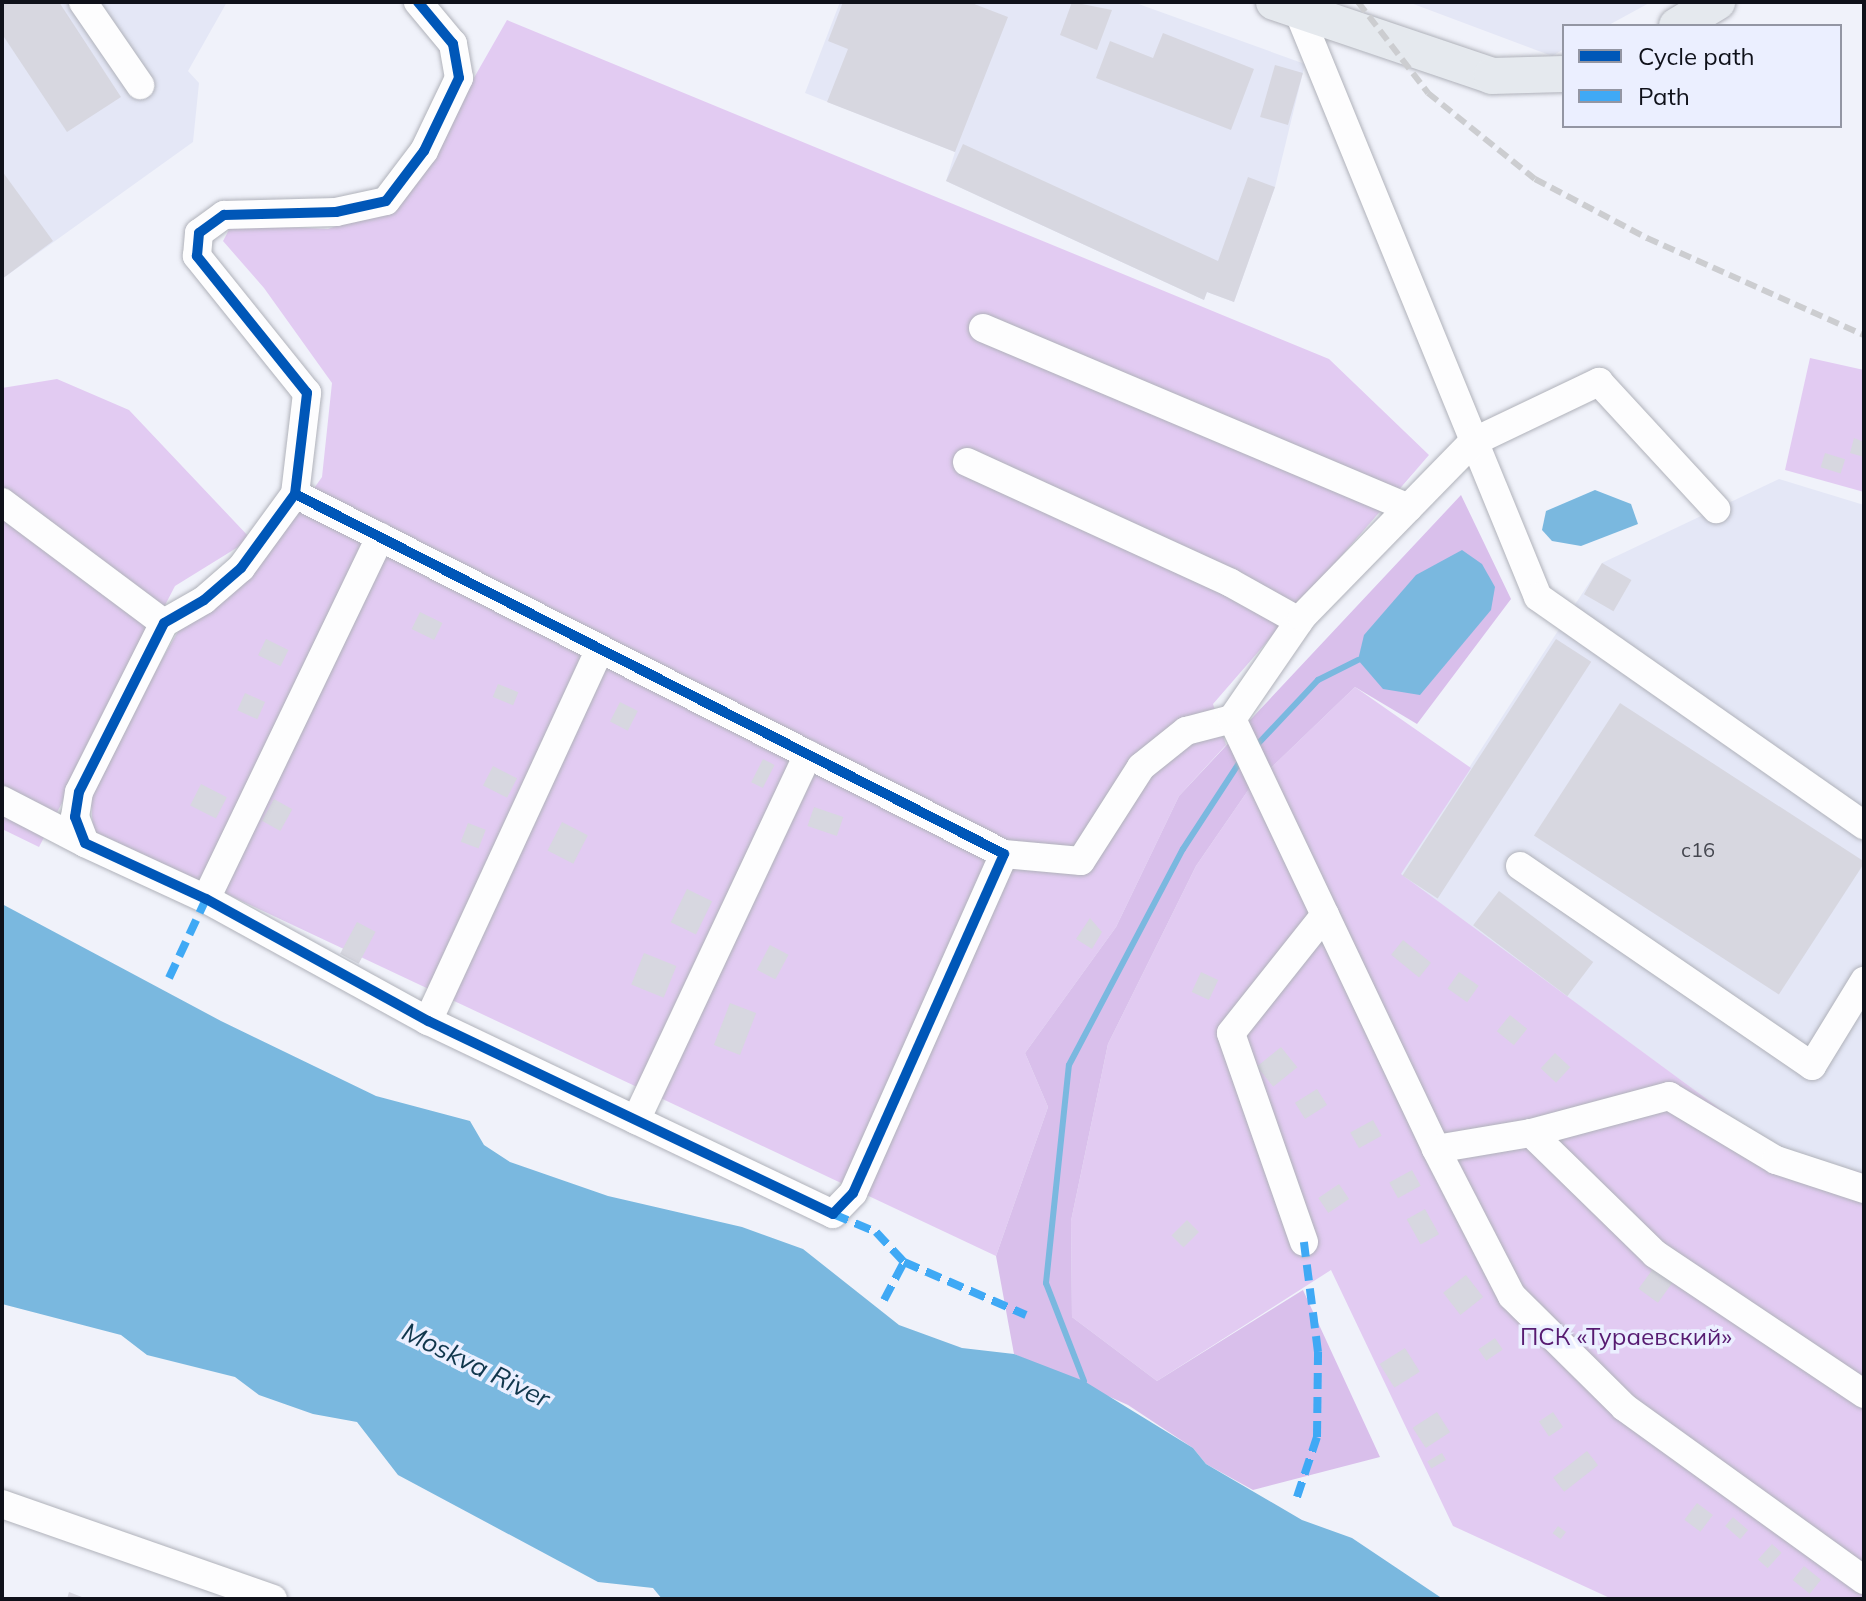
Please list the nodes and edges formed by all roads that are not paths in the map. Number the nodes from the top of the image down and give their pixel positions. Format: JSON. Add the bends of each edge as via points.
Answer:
{"nodes":[{"id":1,"x":83,"y":2,"type":"edge"},
{"id":2,"x":418,"y":2,"type":"edge"},
{"id":3,"x":1717,"y":2,"type":"edge"},
{"id":4,"x":1286,"y":7,"type":"edge"},
{"id":5,"x":1680,"y":24,"type":"edge"},
{"id":6,"x":1562,"y":74,"type":"edge"},
{"id":7,"x":140,"y":85,"type":"dead end"},
{"id":8,"x":983,"y":328,"type":"dead end"},
{"id":9,"x":1473,"y":442,"type":"junction"},
{"id":10,"x":967,"y":462,"type":"dead end"},
{"id":11,"x":295,"y":494,"type":"junction"},
{"id":12,"x":2,"y":502,"type":"edge"},
{"id":13,"x":1409,"y":508,"type":"junction"},
{"id":14,"x":1716,"y":509,"type":"dead end"},
{"id":15,"x":380,"y":537,"type":"junction"},
{"id":16,"x":1299,"y":621,"type":"junction"},
{"id":17,"x":164,"y":623,"type":"junction"},
{"id":18,"x":600,"y":649,"type":"junction"},
{"id":19,"x":1232,"y":719,"type":"junction"},
{"id":20,"x":808,"y":754,"type":"junction"},
{"id":21,"x":2,"y":800,"type":"edge"},
{"id":22,"x":1864,"y":825,"type":"edge"},
{"id":23,"x":85,"y":843,"type":"junction"},
{"id":24,"x":1004,"y":854,"type":"junction"},
{"id":25,"x":1520,"y":866,"type":"dead end"},
{"id":26,"x":206,"y":899,"type":"junction"},
{"id":27,"x":1325,"y":915,"type":"junction"},
{"id":28,"x":1864,"y":981,"type":"edge"},
{"id":29,"x":428,"y":1021,"type":"junction"},
{"id":30,"x":636,"y":1120,"type":"junction"},
{"id":31,"x":1531,"y":1133,"type":"junction"},
{"id":32,"x":1436,"y":1149,"type":"junction"},
{"id":33,"x":1864,"y":1189,"type":"edge"},
{"id":34,"x":1304,"y":1242,"type":"dead end"},
{"id":35,"x":1864,"y":1394,"type":"edge"},
{"id":36,"x":2,"y":1504,"type":"edge"},
{"id":37,"x":1864,"y":1580,"type":"edge"},
{"id":38,"x":273,"y":1599,"type":"edge"}],
"edges":[{"from":1,"to":7,"type":"street"},
{"from":2,"to":11,"type":"street","via":[[453,44],[459,78],[424,151],[386,201],[336,212],[224,215],[199,233],[197,256],[307,393]]},
{"from":3,"to":5,"type":"main road"},
{"from":4,"to":6,"type":"main road","via":[[1492,76]]},
{"from":4,"to":9,"type":"street"},
{"from":8,"to":13,"type":"street"},
{"from":9,"to":13,"type":"street"},
{"from":9,"to":14,"type":"street","via":[[1599,382]]},
{"from":9,"to":22,"type":"street","via":[[1538,597]]},
{"from":10,"to":16,"type":"street","via":[[1231,583]]},
{"from":11,"to":15,"type":"street"},
{"from":11,"to":17,"type":"street","via":[[241,568],[204,600]]},
{"from":12,"to":17,"type":"street"},
{"from":13,"to":16,"type":"street"},
{"from":15,"to":18,"type":"street"},
{"from":15,"to":26,"type":"street"},
{"from":16,"to":19,"type":"street"},
{"from":17,"to":23,"type":"street","via":[[79,792],[75,817]]},
{"from":18,"to":20,"type":"street"},
{"from":18,"to":29,"type":"street"},
{"from":19,"to":24,"type":"street","via":[[1186,731],[1141,767],[1081,861]]},
{"from":19,"to":27,"type":"street"},
{"from":20,"to":24,"type":"street"},
{"from":20,"to":30,"type":"street"},
{"from":21,"to":23,"type":"street"},
{"from":23,"to":26,"type":"street"},
{"from":24,"to":30,"type":"street","via":[[853,1193],[833,1214]]},
{"from":25,"to":28,"type":"street","via":[[1812,1066]]},
{"from":26,"to":29,"type":"street"},
{"from":27,"to":32,"type":"street"},
{"from":27,"to":34,"type":"street","via":[[1231,1033]]},
{"from":29,"to":30,"type":"street"},
{"from":31,"to":32,"type":"street"},
{"from":31,"to":33,"type":"street","via":[[1669,1096],[1776,1160]]},
{"from":31,"to":35,"type":"street","via":[[1655,1254]]},
{"from":32,"to":37,"type":"street","via":[[1512,1296],[1570,1359],[1624,1407]]},
{"from":36,"to":38,"type":"street"}]}
